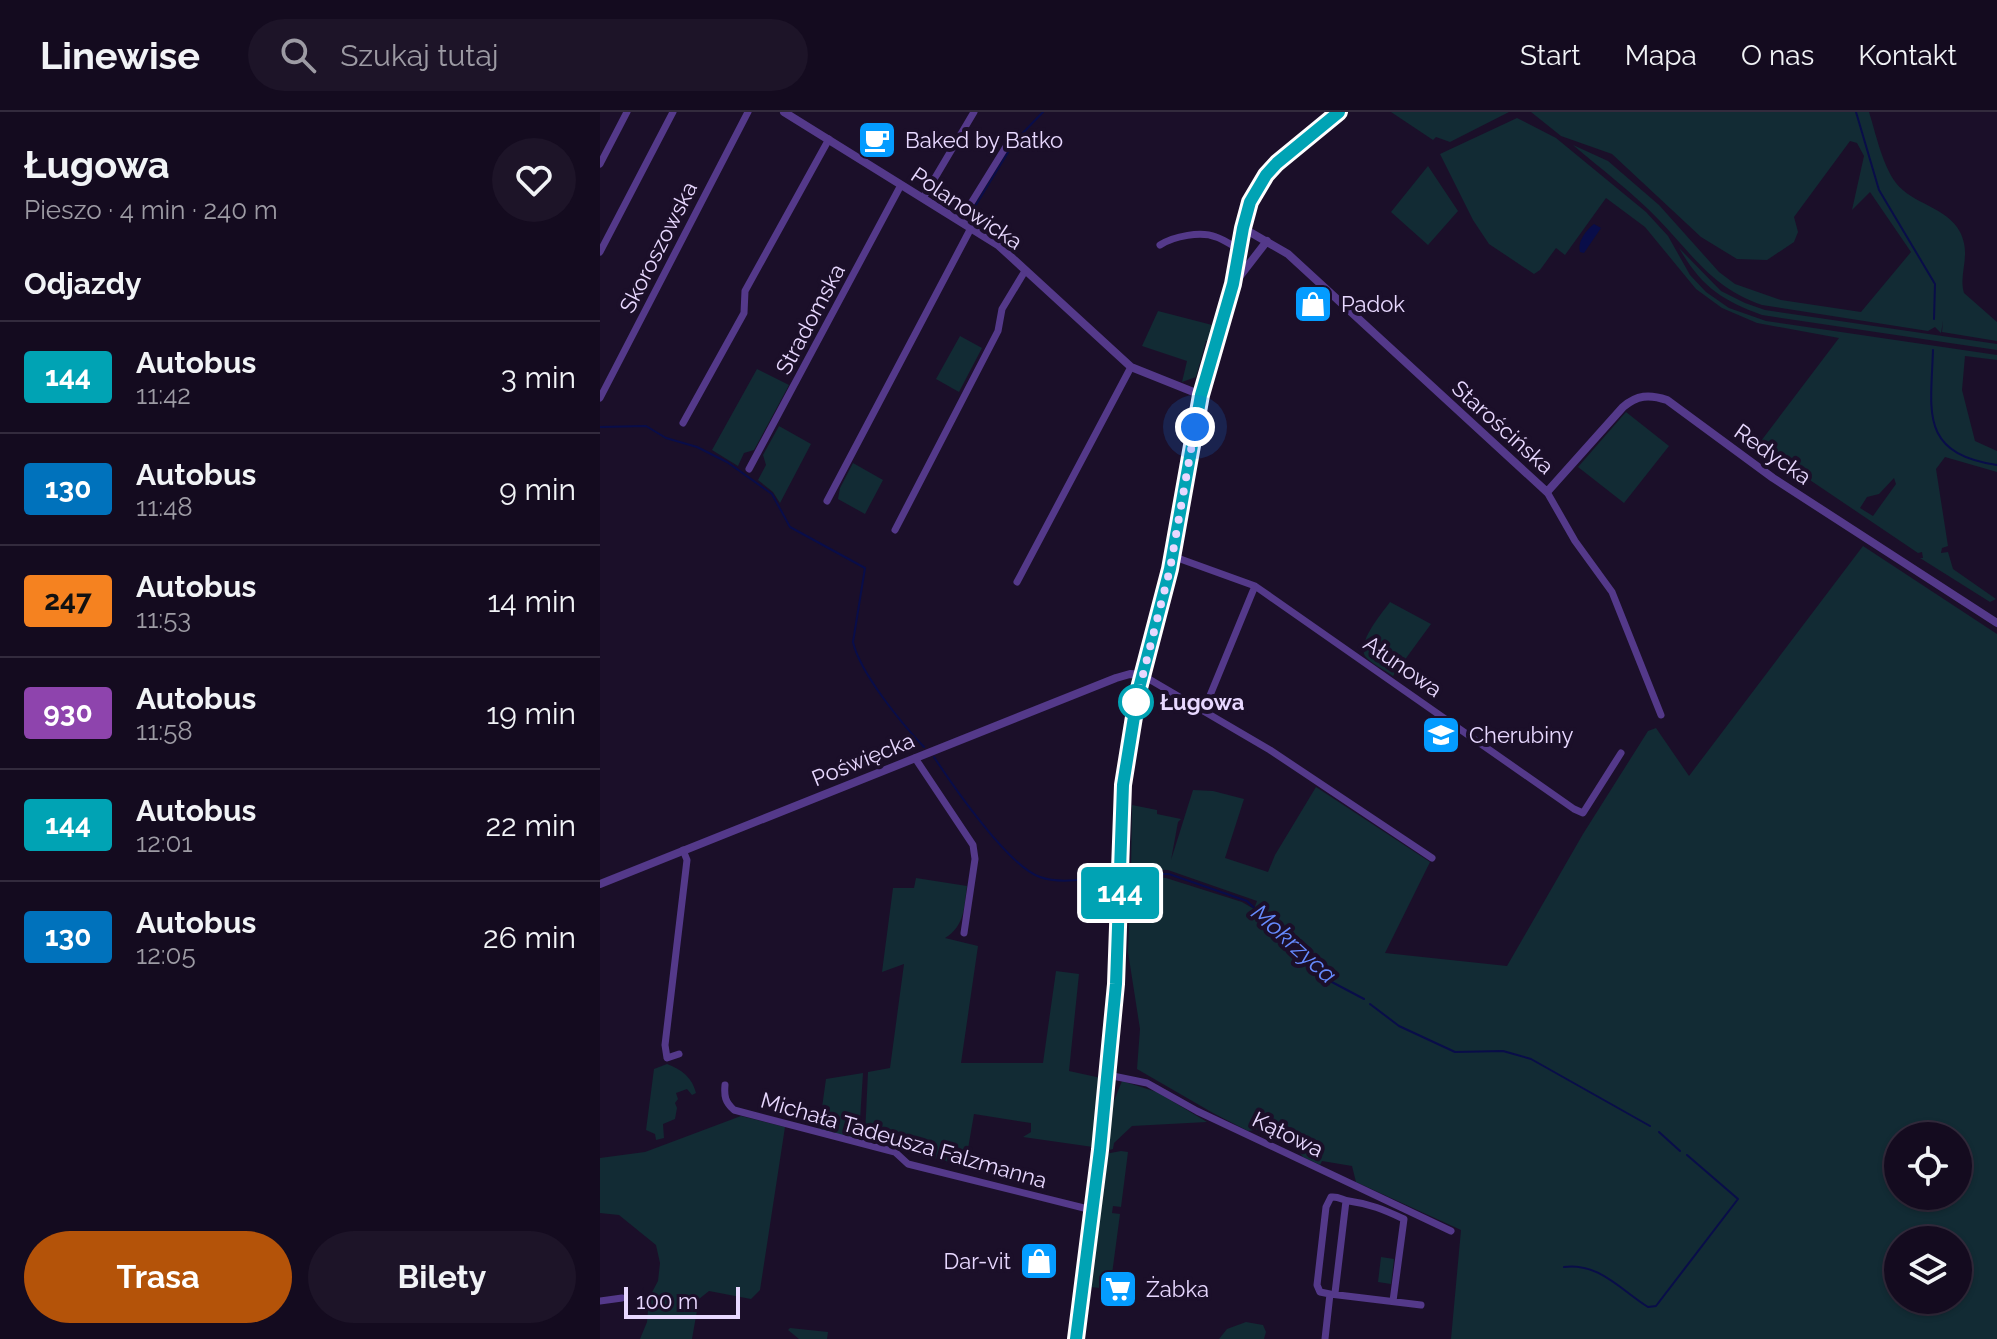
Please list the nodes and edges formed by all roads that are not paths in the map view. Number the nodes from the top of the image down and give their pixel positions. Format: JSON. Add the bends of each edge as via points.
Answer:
{"nodes":[{"id":1,"x":627,"y":112,"type":"edge"},
{"id":2,"x":673,"y":112,"type":"edge"},
{"id":3,"x":748,"y":112,"type":"edge"},
{"id":4,"x":784,"y":112,"type":"edge"},
{"id":5,"x":974,"y":112,"type":"edge"},
{"id":6,"x":1339,"y":112,"type":"edge"},
{"id":7,"x":829,"y":139,"type":"junction"},
{"id":8,"x":1007,"y":145,"type":"dead end"},
{"id":9,"x":600,"y":164,"type":"edge"},
{"id":10,"x":901,"y":185,"type":"junction"},
{"id":11,"x":923,"y":198,"type":"junction"},
{"id":12,"x":960,"y":221,"type":"junction"},
{"id":13,"x":971,"y":228,"type":"junction"},
{"id":14,"x":1243,"y":228,"type":"junction"},
{"id":15,"x":1267,"y":241,"type":"junction"},
{"id":16,"x":1160,"y":245,"type":"dead end"},
{"id":17,"x":1239,"y":248,"type":"junction"},
{"id":18,"x":600,"y":252,"type":"edge"},
{"id":19,"x":1025,"y":271,"type":"junction"},
{"id":20,"x":1233,"y":284,"type":"junction"},
{"id":21,"x":1131,"y":367,"type":"junction"},
{"id":22,"x":1201,"y":395,"type":"junction"},
{"id":23,"x":600,"y":398,"type":"edge"},
{"id":24,"x":683,"y":423,"type":"dead end"},
{"id":25,"x":749,"y":469,"type":"dead end"},
{"id":26,"x":1547,"y":492,"type":"junction"},
{"id":27,"x":827,"y":501,"type":"dead end"},
{"id":28,"x":895,"y":530,"type":"dead end"},
{"id":29,"x":1172,"y":556,"type":"junction"},
{"id":30,"x":1017,"y":582,"type":"dead end"},
{"id":31,"x":1255,"y":586,"type":"junction"},
{"id":32,"x":1997,"y":623,"type":"edge"},
{"id":33,"x":1142,"y":675,"type":"junction"},
{"id":34,"x":1204,"y":710,"type":"junction"},
{"id":35,"x":1661,"y":715,"type":"dead end"},
{"id":36,"x":1621,"y":753,"type":"dead end"},
{"id":37,"x":915,"y":758,"type":"junction"},
{"id":38,"x":683,"y":850,"type":"junction"},
{"id":39,"x":1432,"y":858,"type":"dead end"},
{"id":40,"x":600,"y":884,"type":"edge"},
{"id":41,"x":964,"y":933,"type":"dead end"},
{"id":42,"x":679,"y":1054,"type":"dead end"},
{"id":43,"x":1108,"y":1075,"type":"junction"},
{"id":44,"x":725,"y":1085,"type":"dead end"},
{"id":45,"x":1346,"y":1201,"type":"junction"},
{"id":46,"x":1092,"y":1210,"type":"junction"},
{"id":47,"x":1451,"y":1231,"type":"dead end"},
{"id":48,"x":1332,"y":1294,"type":"junction"},
{"id":49,"x":622,"y":1298,"type":"dead end"},
{"id":50,"x":600,"y":1301,"type":"edge"},
{"id":51,"x":1393,"y":1301,"type":"junction"},
{"id":52,"x":1421,"y":1305,"type":"dead end"},
{"id":53,"x":1076,"y":1339,"type":"edge"},
{"id":54,"x":1325,"y":1339,"type":"edge"}],
"edges":[{"from":1,"to":9,"type":"street"},
{"from":2,"to":18,"type":"street"},
{"from":3,"to":23,"type":"street","name":"Skoroszowska"},
{"from":4,"to":7,"type":"street","name":"Polanowicka"},
{"from":5,"to":11,"type":"street"},
{"from":6,"to":14,"type":"street","via":[[1266,175]]},
{"from":7,"to":10,"type":"street","name":"Polanowicka"},
{"from":7,"to":24,"type":"street","via":[[745,291],[744,313]]},
{"from":8,"to":12,"type":"street"},
{"from":10,"to":11,"type":"street","name":"Polanowicka"},
{"from":10,"to":25,"type":"street","name":"Stradomska"},
{"from":11,"to":12,"type":"street","name":"Polanowicka"},
{"from":12,"to":13,"type":"street","name":"Polanowicka"},
{"from":13,"to":19,"type":"street","name":"Polanowicka"},
{"from":13,"to":27,"type":"street"},
{"from":14,"to":15,"type":"street","name":"Starościńska"},
{"from":14,"to":17,"type":"street"},
{"from":15,"to":20,"type":"street"},
{"from":15,"to":26,"type":"street","name":"Starościńska","via":[[1288,254]]},
{"from":16,"to":17,"type":"street","via":[[1206,235]]},
{"from":17,"to":20,"type":"street"},
{"from":19,"to":21,"type":"street","name":"Polanowicka"},
{"from":19,"to":28,"type":"street"},
{"from":20,"to":22,"type":"street"},
{"from":21,"to":22,"type":"street","name":"Polanowicka"},
{"from":21,"to":30,"type":"street"},
{"from":22,"to":29,"type":"street"},
{"from":26,"to":32,"type":"street","name":"Redycka","via":[[1632,399],[1655,396]]},
{"from":26,"to":35,"type":"street","name":"Starościńska","via":[[1612,592]]},
{"from":29,"to":31,"type":"street","name":"Ałunowa"},
{"from":29,"to":33,"type":"street"},
{"from":31,"to":34,"type":"street"},
{"from":31,"to":36,"type":"street","name":"Ałunowa","via":[[1574,809],[1583,813]]},
{"from":33,"to":34,"type":"street"},
{"from":33,"to":37,"type":"street","name":"Poświęcka","via":[[1122,676]]},
{"from":33,"to":43,"type":"street","via":[[1123,785]]},
{"from":34,"to":39,"type":"street"},
{"from":37,"to":38,"type":"street","name":"Poświęcka"},
{"from":37,"to":41,"type":"street","via":[[975,851]]},
{"from":38,"to":40,"type":"street","name":"Poświęcka"},
{"from":38,"to":42,"type":"street","via":[[687,860],[665,1045],[667,1058]]},
{"from":43,"to":46,"type":"street"},
{"from":43,"to":47,"type":"street","name":"Kątowa","via":[[1147,1083]]},
{"from":44,"to":46,"type":"street","name":"Michała Tadeusza Falzmanna","via":[[724,1095],[734,1110],[895,1152],[908,1164]]},
{"from":45,"to":48,"type":"street"},
{"from":45,"to":48,"type":"street","via":[[1331,1197],[1326,1207],[1317,1285],[1320,1292]]},
{"from":45,"to":51,"type":"street","via":[[1366,1202],[1404,1219]]},
{"from":46,"to":53,"type":"street"},
{"from":48,"to":51,"type":"street"},
{"from":48,"to":54,"type":"street"},
{"from":49,"to":50,"type":"street"},
{"from":51,"to":52,"type":"street"}]}
